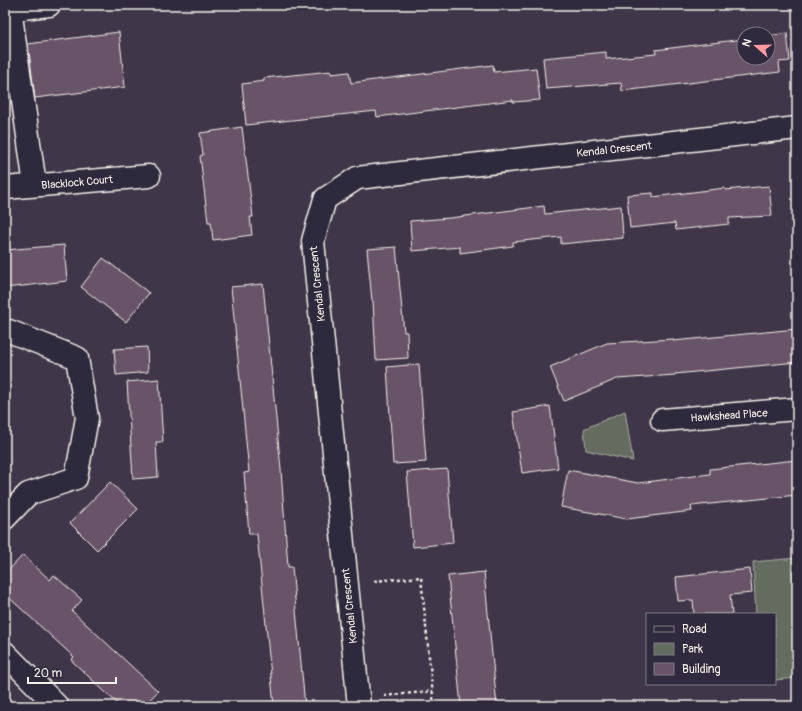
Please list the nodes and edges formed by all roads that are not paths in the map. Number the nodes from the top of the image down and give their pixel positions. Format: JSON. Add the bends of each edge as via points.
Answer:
{"nodes":[{"id":1,"x":49,"y":5,"type":"edge"},
{"id":2,"x":8,"y":9,"type":"edge"},
{"id":3,"x":797,"y":128,"type":"edge"},
{"id":4,"x":149,"y":176,"type":"dead end"},
{"id":5,"x":35,"y":185,"type":"junction"},
{"id":6,"x":5,"y":188,"type":"edge"},
{"id":7,"x":9,"y":331,"type":"dead end"},
{"id":8,"x":797,"y":410,"type":"edge"},
{"id":9,"x":662,"y":420,"type":"dead end"},
{"id":10,"x":5,"y":518,"type":"edge"},
{"id":11,"x":5,"y":653,"type":"edge"},
{"id":12,"x":358,"y":702,"type":"edge"},
{"id":13,"x":57,"y":706,"type":"edge"}],
"edges":[{"from":1,"to":2,"type":"street"},
{"from":2,"to":5,"type":"street"},
{"from":3,"to":12,"type":"street","name":"Kendal Crescent","via":[[357,178],[325,199],[313,241]]},
{"from":4,"to":5,"type":"street","name":"Blacklock Court"},
{"from":5,"to":6,"type":"street","name":"Blacklock Court"},
{"from":7,"to":10,"type":"street","via":[[77,358],[87,418],[76,478],[28,494]]},
{"from":8,"to":9,"type":"street","name":"Hawkshead Place"},
{"from":11,"to":13,"type":"street"}]}
